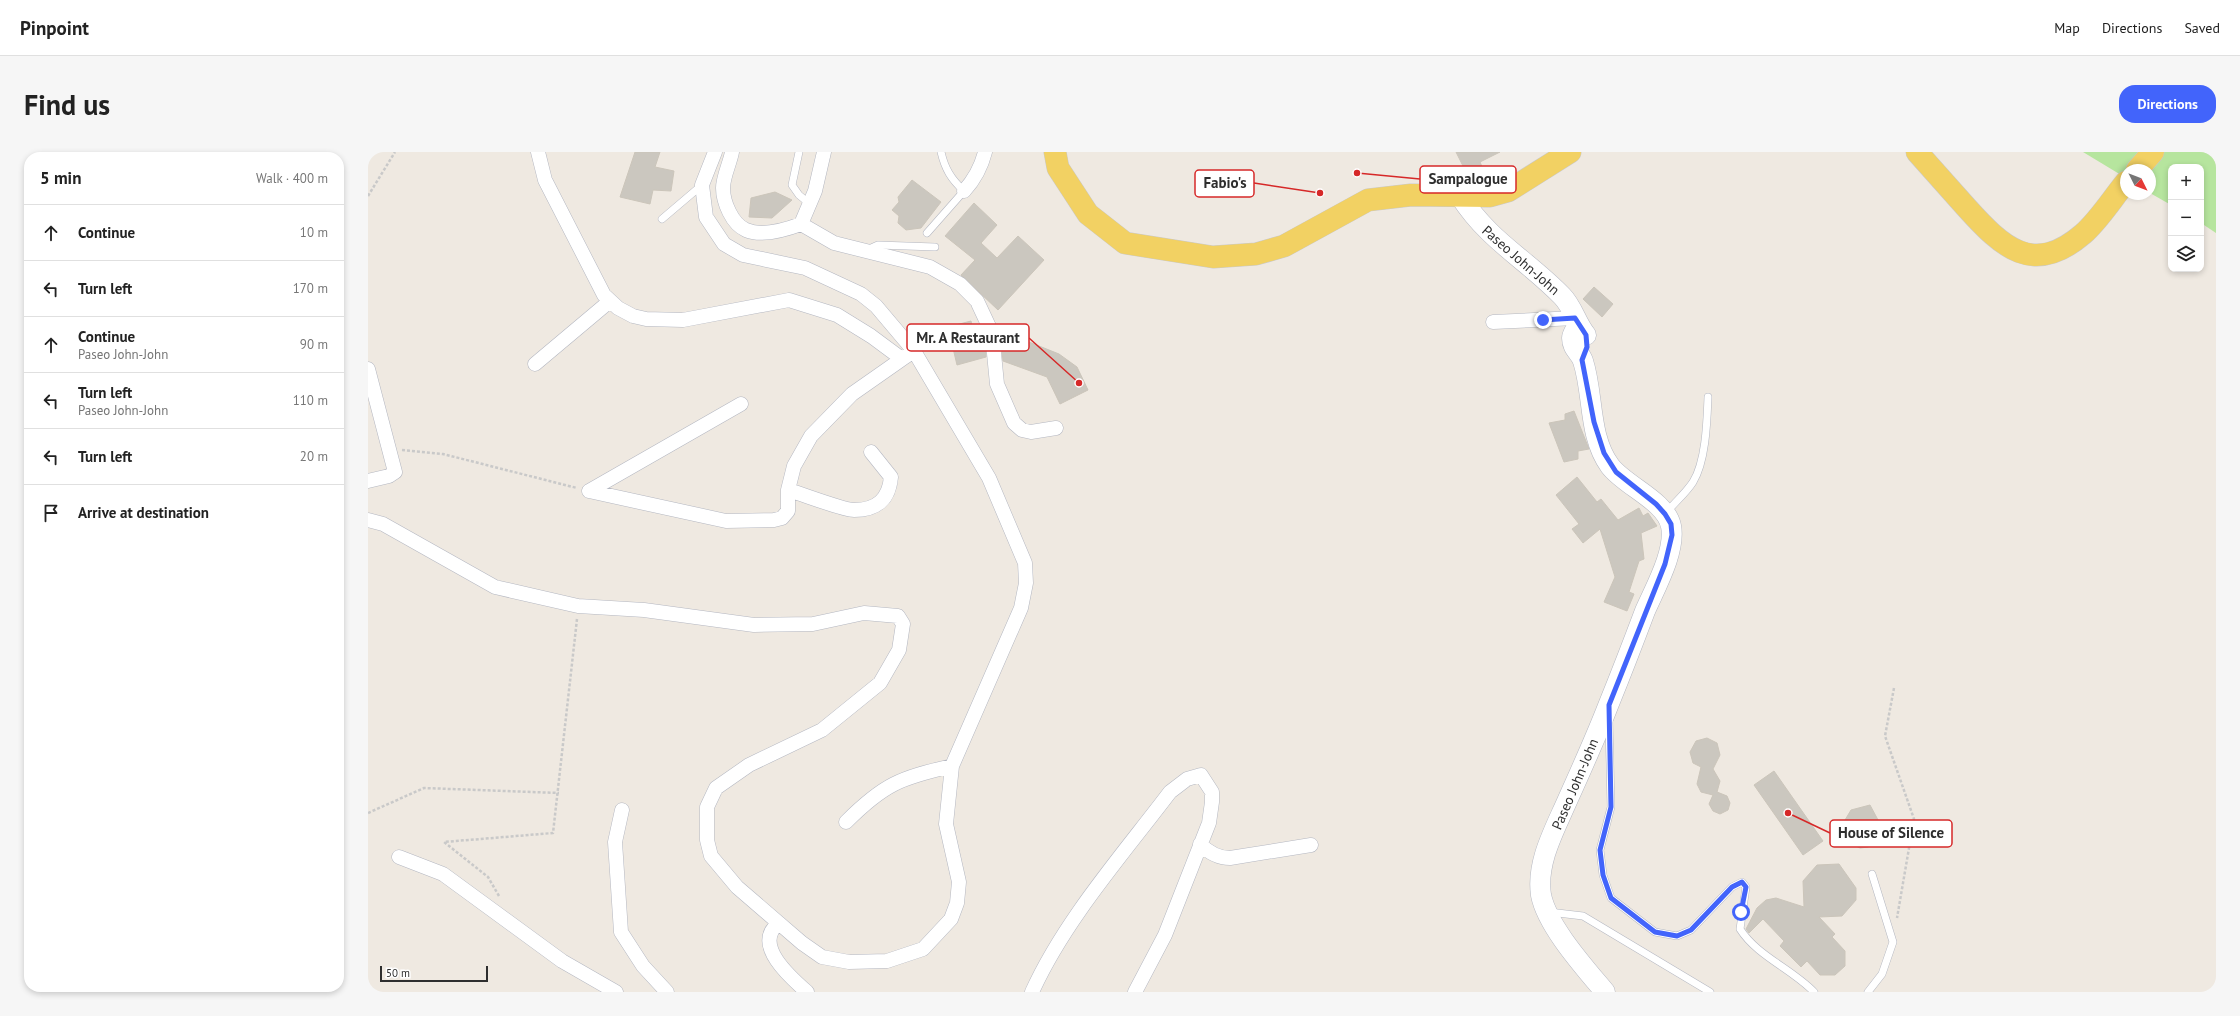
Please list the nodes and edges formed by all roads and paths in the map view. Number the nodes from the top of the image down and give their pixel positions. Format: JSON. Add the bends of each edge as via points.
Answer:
{"nodes":[{"id":1,"x":395,"y":152,"type":"edge"},
{"id":2,"x":538,"y":152,"type":"edge"},
{"id":3,"x":715,"y":152,"type":"edge"},
{"id":4,"x":732,"y":152,"type":"edge"},
{"id":5,"x":799,"y":152,"type":"edge"},
{"id":6,"x":824,"y":152,"type":"edge"},
{"id":7,"x":941,"y":152,"type":"edge"},
{"id":8,"x":985,"y":152,"type":"edge"},
{"id":9,"x":1055,"y":152,"type":"edge"},
{"id":10,"x":1570,"y":152,"type":"edge"},
{"id":11,"x":1916,"y":152,"type":"edge"},
{"id":12,"x":2153,"y":152,"type":"edge"},
{"id":13,"x":2142,"y":164,"type":"edge"},
{"id":14,"x":702,"y":185,"type":"junction"},
{"id":15,"x":2120,"y":189,"type":"edge"},
{"id":16,"x":964,"y":191,"type":"junction"},
{"id":17,"x":368,"y":196,"type":"edge"},
{"id":18,"x":1460,"y":196,"type":"junction"},
{"id":19,"x":810,"y":204,"type":"junction"},
{"id":20,"x":662,"y":219,"type":"dead end"},
{"id":21,"x":801,"y":224,"type":"junction"},
{"id":22,"x":927,"y":233,"type":"dead end"},
{"id":23,"x":935,"y":247,"type":"dead end"},
{"id":24,"x":865,"y":251,"type":"junction"},
{"id":25,"x":610,"y":301,"type":"junction"},
{"id":26,"x":1577,"y":321,"type":"junction"},
{"id":27,"x":1493,"y":322,"type":"dead end"},
{"id":28,"x":914,"y":351,"type":"junction"},
{"id":29,"x":902,"y":359,"type":"junction"},
{"id":30,"x":535,"y":364,"type":"dead end"},
{"id":31,"x":368,"y":369,"type":"edge"},
{"id":32,"x":1708,"y":397,"type":"dead end"},
{"id":33,"x":741,"y":404,"type":"dead end"},
{"id":34,"x":1056,"y":428,"type":"dead end"},
{"id":35,"x":390,"y":449,"type":"junction"},
{"id":36,"x":871,"y":452,"type":"dead end"},
{"id":37,"x":368,"y":481,"type":"edge"},
{"id":38,"x":788,"y":490,"type":"junction"},
{"id":39,"x":589,"y":491,"type":"junction"},
{"id":40,"x":1665,"y":514,"type":"junction"},
{"id":41,"x":368,"y":520,"type":"edge"},
{"id":42,"x":578,"y":606,"type":"junction"},
{"id":43,"x":1894,"y":688,"type":"dead end"},
{"id":44,"x":1609,"y":705,"type":"junction"},
{"id":45,"x":952,"y":766,"type":"junction"},
{"id":46,"x":559,"y":793,"type":"junction"},
{"id":47,"x":622,"y":810,"type":"dead end"},
{"id":48,"x":368,"y":814,"type":"edge"},
{"id":49,"x":846,"y":822,"type":"dead end"},
{"id":50,"x":1200,"y":844,"type":"junction"},
{"id":51,"x":1311,"y":845,"type":"dead end"},
{"id":52,"x":399,"y":857,"type":"dead end"},
{"id":53,"x":1872,"y":874,"type":"dead end"},
{"id":54,"x":502,"y":903,"type":"dead end"},
{"id":55,"x":1546,"y":912,"type":"junction"},
{"id":56,"x":778,"y":924,"type":"junction"},
{"id":57,"x":1893,"y":942,"type":"junction"},
{"id":58,"x":616,"y":992,"type":"edge"},
{"id":59,"x":667,"y":992,"type":"edge"},
{"id":60,"x":807,"y":992,"type":"edge"},
{"id":61,"x":1032,"y":992,"type":"edge"},
{"id":62,"x":1135,"y":992,"type":"edge"},
{"id":63,"x":1605,"y":992,"type":"edge"},
{"id":64,"x":1710,"y":992,"type":"edge"},
{"id":65,"x":1814,"y":992,"type":"edge"},
{"id":66,"x":1868,"y":992,"type":"edge"}],
"edges":[{"from":1,"to":17,"type":"path"},
{"from":2,"to":25,"type":"street","via":[[545,180],[604,295]]},
{"from":3,"to":14,"type":"street"},
{"from":4,"to":21,"type":"street","via":[[723,187],[728,212],[746,230],[765,232]]},
{"from":5,"to":19,"type":"lane","via":[[792,185]]},
{"from":6,"to":19,"type":"street"},
{"from":7,"to":16,"type":"lane","via":[[945,168]]},
{"from":8,"to":16,"type":"street","via":[[982,166],[975,179]]},
{"from":9,"to":18,"type":"main road","via":[[1058,168],[1088,214],[1125,243],[1213,257],[1256,254],[1284,246],[1368,200],[1411,196]]},
{"from":10,"to":18,"type":"main road","via":[[1508,191],[1490,196]]},
{"from":11,"to":15,"type":"main road","via":[[1984,227],[2012,250],[2022,253],[2048,254],[2065,247],[2084,233]]},
{"from":12,"to":13,"type":"main road"},
{"from":14,"to":20,"type":"lane"},
{"from":14,"to":28,"type":"street","via":[[706,217],[724,244],[743,255],[805,268],[861,294],[876,306]]},
{"from":16,"to":22,"type":"lane"},
{"from":18,"to":26,"type":"street","name":"Paseo John-John","via":[[1489,234],[1562,296]]},
{"from":19,"to":21,"type":"street"},
{"from":21,"to":24,"type":"street","via":[[834,243]]},
{"from":23,"to":24,"type":"lane","via":[[878,245]]},
{"from":24,"to":34,"type":"street","via":[[930,266],[960,284],[977,301],[992,333],[998,384],[1014,423],[1022,430],[1031,432]]},
{"from":25,"to":29,"type":"street","via":[[633,316],[683,320],[789,300],[837,315]]},
{"from":25,"to":30,"type":"street"},
{"from":26,"to":27,"type":"street"},
{"from":26,"to":40,"type":"street","name":"Paseo John-John","via":[[1572,337],[1573,349],[1582,360],[1594,422],[1609,465]]},
{"from":28,"to":29,"type":"street"},
{"from":28,"to":45,"type":"street","via":[[989,478],[1025,563],[1026,583],[1021,608]]},
{"from":29,"to":38,"type":"street","via":[[852,394],[811,436],[794,466]]},
{"from":31,"to":35,"type":"street"},
{"from":32,"to":40,"type":"lane","via":[[1707,429],[1701,460],[1693,481]]},
{"from":33,"to":39,"type":"street"},
{"from":35,"to":37,"type":"street","via":[[395,472]]},
{"from":35,"to":39,"type":"path","via":[[443,454]]},
{"from":36,"to":38,"type":"street","via":[[891,477],[887,497],[880,503],[853,511]]},
{"from":38,"to":39,"type":"street","via":[[788,511],[782,518],[732,521]]},
{"from":40,"to":44,"type":"street","name":"Paseo John-John","via":[[1671,524],[1670,550]]},
{"from":41,"to":42,"type":"street","via":[[383,524],[495,587]]},
{"from":42,"to":46,"type":"path"},
{"from":42,"to":56,"type":"street","via":[[644,610],[754,625],[814,624],[864,613],[898,616],[904,624],[899,650],[880,683],[822,730],[749,765],[716,788],[710,797],[707,807],[707,840],[711,856],[737,887]]},
{"from":43,"to":57,"type":"path","via":[[1885,736],[1914,819]]},
{"from":44,"to":55,"type":"street","name":"Paseo John-John","via":[[1544,859],[1540,876]]},
{"from":44,"to":65,"type":"lane","via":[[1611,807],[1600,850],[1603,875],[1611,898],[1655,932],[1677,936],[1691,930],[1732,887],[1742,882],[1746,887],[1740,929],[1747,941]]},
{"from":45,"to":49,"type":"street","via":[[911,775],[886,787],[870,798]]},
{"from":45,"to":56,"type":"street","via":[[946,824],[959,882],[957,903],[951,919],[923,949],[886,961],[849,962],[822,957]]},
{"from":46,"to":48,"type":"path","via":[[424,788]]},
{"from":46,"to":54,"type":"path","via":[[553,833],[444,842],[488,877]]},
{"from":47,"to":59,"type":"street","via":[[615,842],[621,932],[643,966]]},
{"from":50,"to":51,"type":"street","via":[[1222,858]]},
{"from":50,"to":61,"type":"street","via":[[1209,823],[1212,802],[1212,792],[1201,775],[1186,779],[1170,792],[1073,921]]},
{"from":50,"to":62,"type":"street","via":[[1165,935]]},
{"from":52,"to":58,"type":"street","via":[[443,874],[562,961]]},
{"from":53,"to":57,"type":"lane"},
{"from":55,"to":63,"type":"street","name":"Paseo John-John"},
{"from":55,"to":64,"type":"lane","via":[[1583,916]]},
{"from":56,"to":60,"type":"street","via":[[772,929],[769,938],[772,952],[785,974]]},
{"from":57,"to":66,"type":"lane","via":[[1882,974]]}]}
